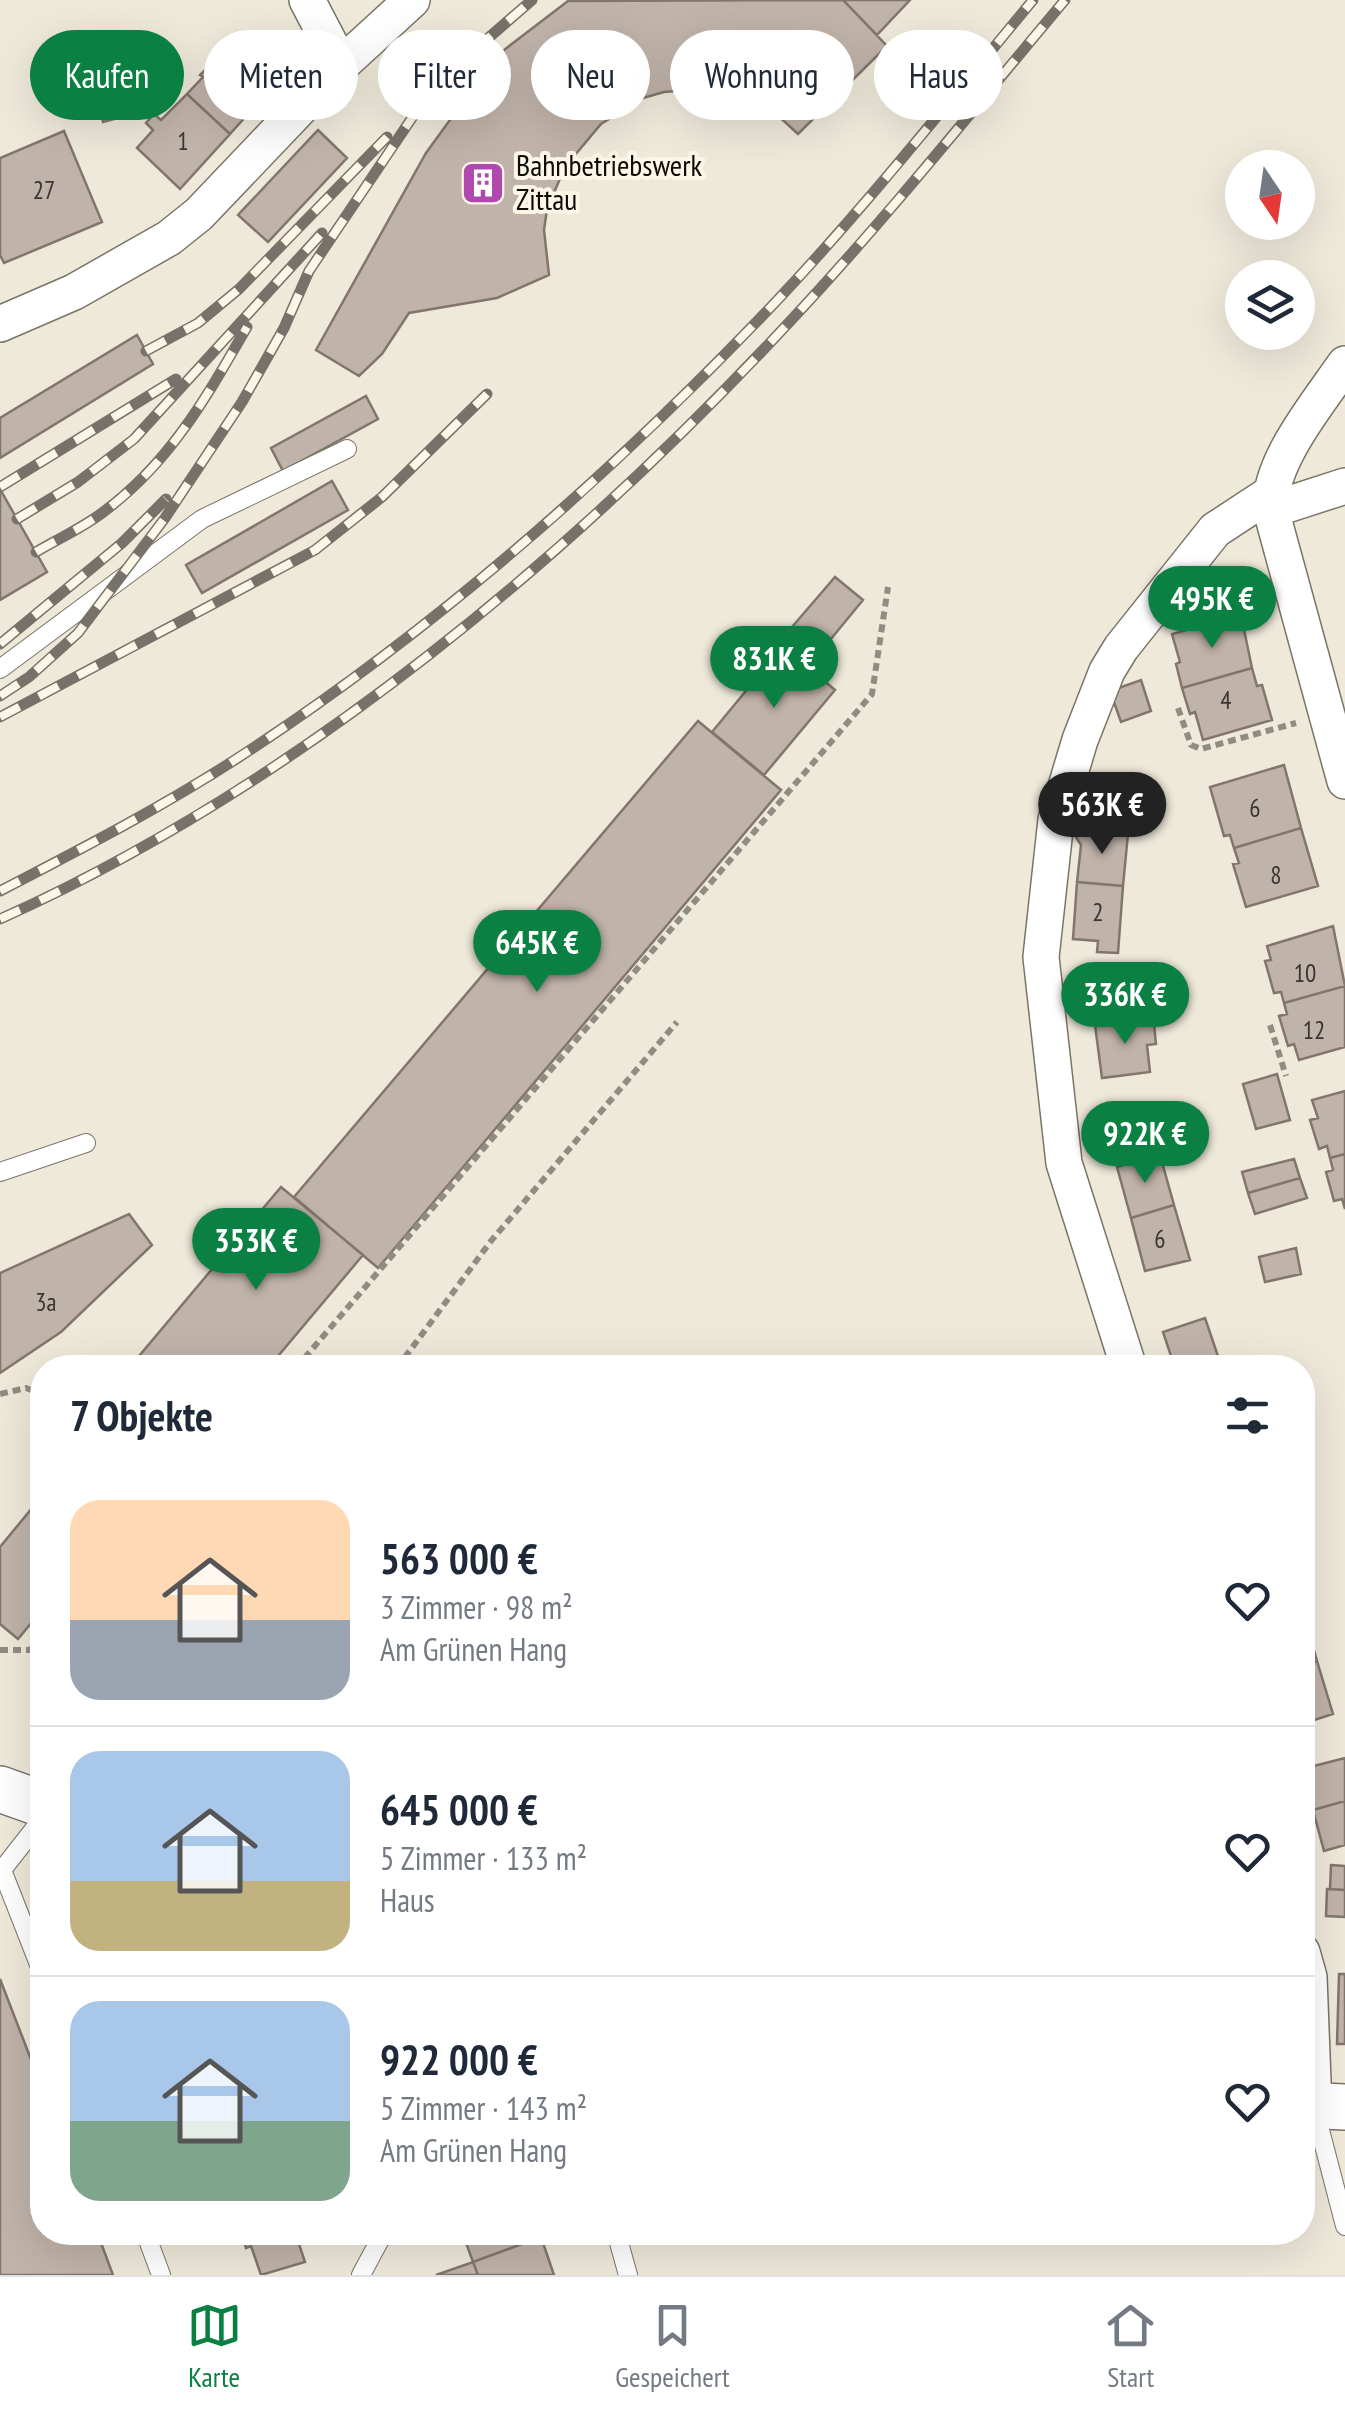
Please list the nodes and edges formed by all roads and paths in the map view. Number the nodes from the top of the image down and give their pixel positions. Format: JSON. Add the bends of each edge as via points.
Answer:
{"nodes":[{"id":1,"x":307,"y":0,"type":"edge"},
{"id":2,"x":412,"y":0,"type":"edge"},
{"id":3,"x":323,"y":30,"type":"edge"},
{"id":4,"x":358,"y":49,"type":"edge"},
{"id":5,"x":288,"y":120,"type":"edge"},
{"id":6,"x":0,"y":324,"type":"edge"},
{"id":7,"x":1345,"y":364,"type":"edge"},
{"id":8,"x":348,"y":449,"type":"dead end"},
{"id":9,"x":1345,"y":486,"type":"edge"},
{"id":10,"x":1270,"y":502,"type":"junction"},
{"id":11,"x":888,"y":588,"type":"dead end"},
{"id":12,"x":0,"y":668,"type":"edge"},
{"id":13,"x":1178,"y":708,"type":"dead end"},
{"id":14,"x":1326,"y":715,"type":"junction"},
{"id":15,"x":1344,"y":770,"type":"edge"},
{"id":16,"x":678,"y":1022,"type":"dead end"},
{"id":17,"x":1270,"y":1024,"type":"dead end"},
{"id":18,"x":1286,"y":1076,"type":"dead end"},
{"id":19,"x":86,"y":1142,"type":"dead end"},
{"id":20,"x":0,"y":1172,"type":"edge"},
{"id":21,"x":307,"y":1355,"type":"edge"},
{"id":22,"x":407,"y":1355,"type":"edge"},
{"id":23,"x":1125,"y":1355,"type":"edge"},
{"id":24,"x":30,"y":1390,"type":"edge"},
{"id":25,"x":0,"y":1394,"type":"edge"},
{"id":26,"x":30,"y":1649,"type":"edge"},
{"id":27,"x":0,"y":1650,"type":"edge"},
{"id":28,"x":0,"y":1789,"type":"edge"},
{"id":29,"x":30,"y":1800,"type":"edge"},
{"id":30,"x":30,"y":1834,"type":"edge"},
{"id":31,"x":30,"y":1941,"type":"edge"},
{"id":32,"x":1315,"y":2042,"type":"edge"},
{"id":33,"x":1321,"y":2106,"type":"edge"},
{"id":34,"x":1345,"y":2226,"type":"edge"},
{"id":35,"x":149,"y":2245,"type":"edge"},
{"id":36,"x":377,"y":2245,"type":"edge"},
{"id":37,"x":620,"y":2245,"type":"edge"},
{"id":38,"x":161,"y":2275,"type":"edge"},
{"id":39,"x":361,"y":2275,"type":"edge"},
{"id":40,"x":628,"y":2275,"type":"edge"}],
"edges":[{"from":1,"to":3,"type":"street"},
{"from":2,"to":4,"type":"street"},
{"from":5,"to":6,"type":"street","via":[[169,238],[74,292]]},
{"from":7,"to":10,"type":"street","via":[[1296,437]]},
{"from":8,"to":12,"type":"lane","via":[[202,519]]},
{"from":9,"to":10,"type":"street"},
{"from":10,"to":14,"type":"street"},
{"from":10,"to":23,"type":"street","via":[[1216,530],[1121,648],[1080,740],[1056,820],[1041,956],[1060,1135]]},
{"from":11,"to":21,"type":"path","via":[[872,694]]},
{"from":13,"to":14,"type":"path","via":[[1192,745],[1201,748]]},
{"from":14,"to":15,"type":"street"},
{"from":16,"to":22,"type":"path","via":[[490,1241]]},
{"from":17,"to":18,"type":"path"},
{"from":19,"to":20,"type":"lane"},
{"from":24,"to":25,"type":"path"},
{"from":26,"to":27,"type":"path"},
{"from":28,"to":29,"type":"street"},
{"from":30,"to":31,"type":"lane","via":[[2,1870]]},
{"from":32,"to":33,"type":"street"},
{"from":33,"to":34,"type":"lane"},
{"from":35,"to":38,"type":"lane"},
{"from":36,"to":39,"type":"lane"},
{"from":37,"to":40,"type":"lane"}]}
